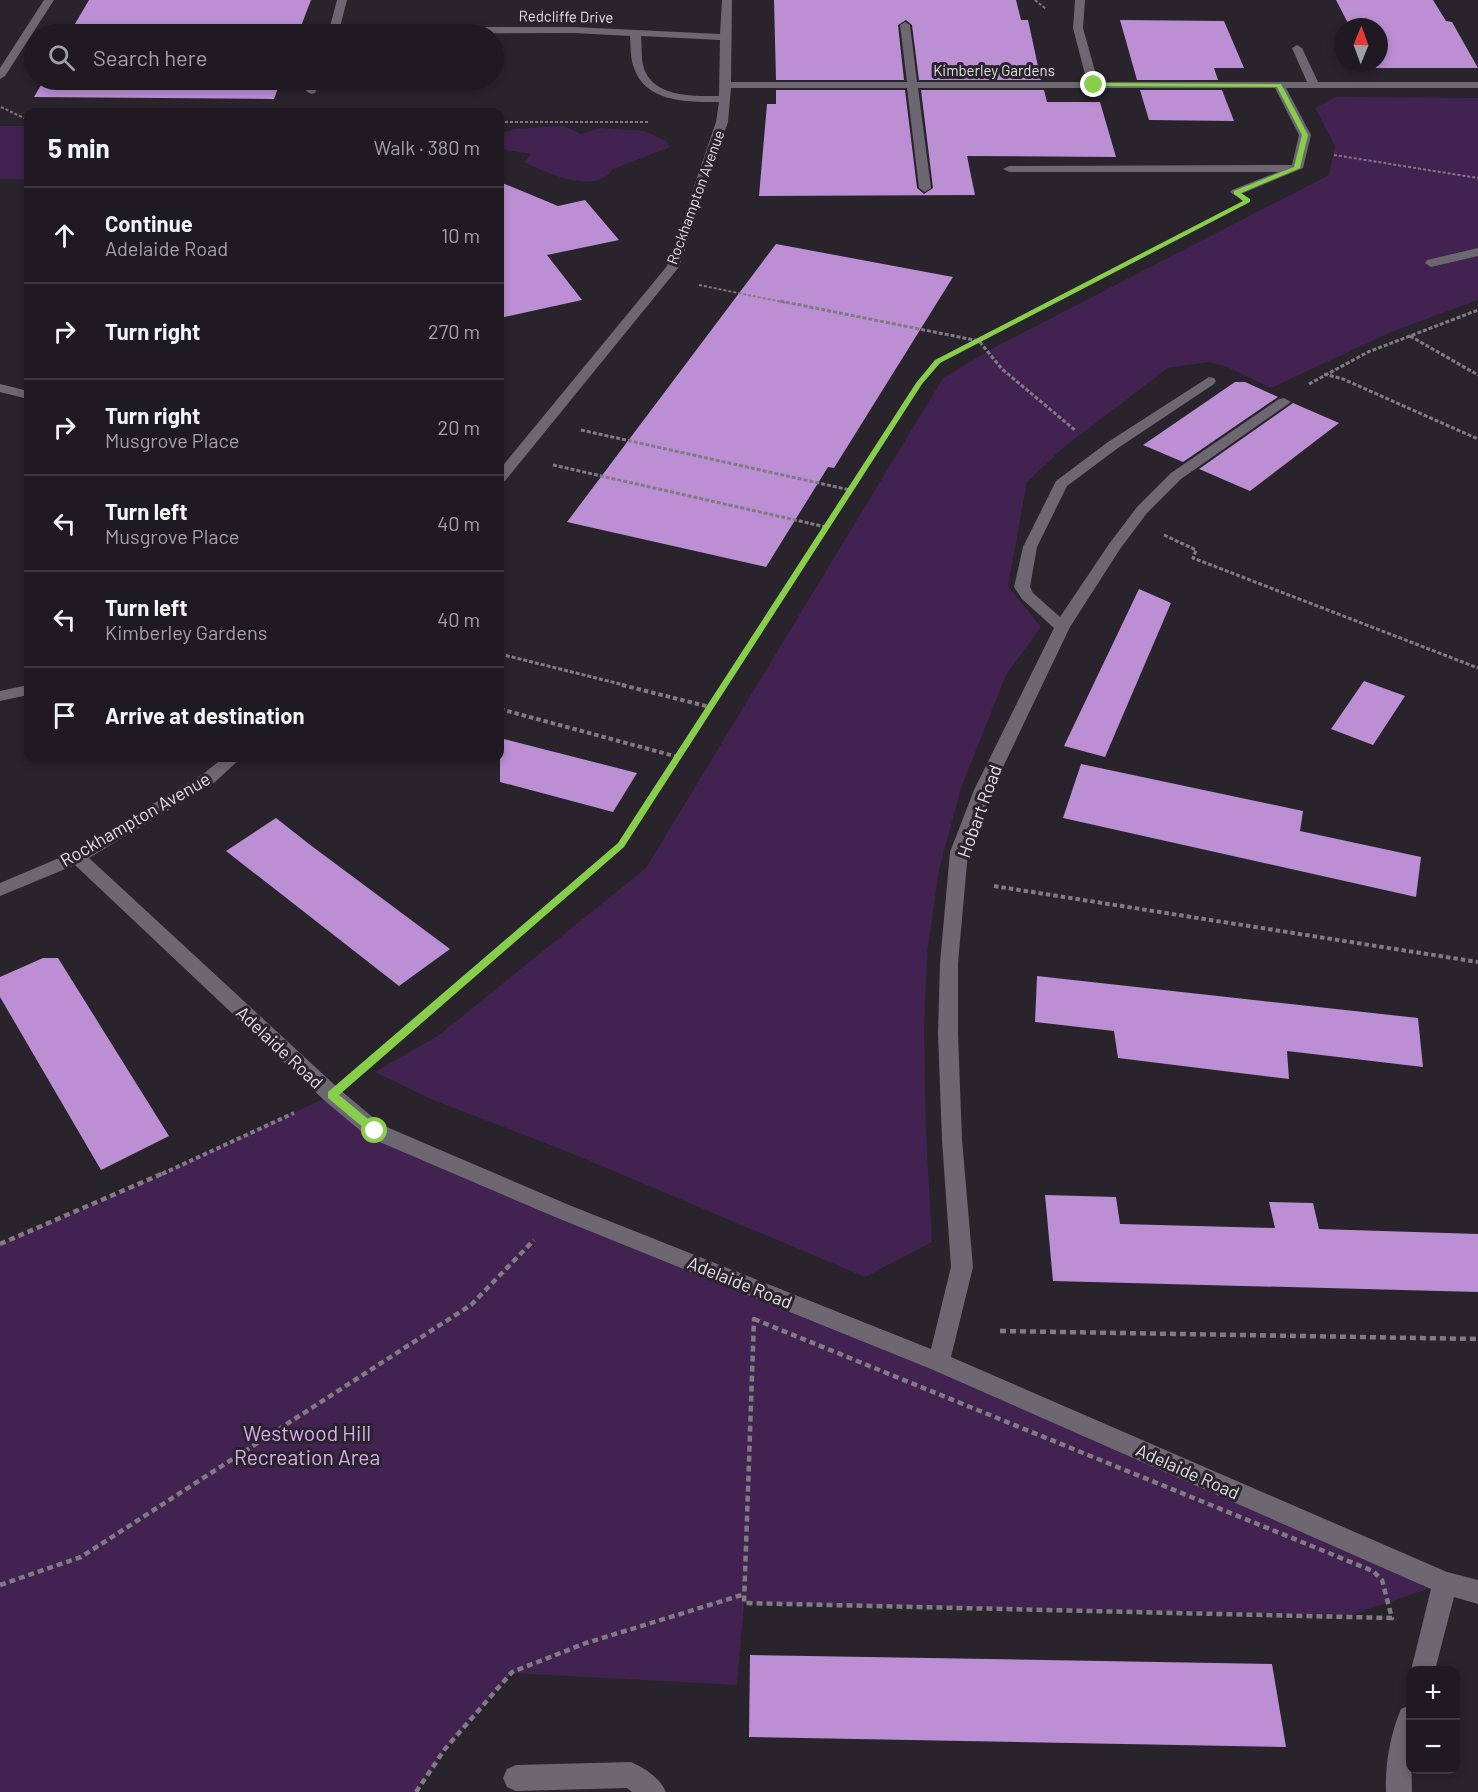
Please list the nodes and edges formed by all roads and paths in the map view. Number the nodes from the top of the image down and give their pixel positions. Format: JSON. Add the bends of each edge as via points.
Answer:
{"nodes":[{"id":1,"x":49,"y":0,"type":"edge"},
{"id":2,"x":342,"y":0,"type":"edge"},
{"id":3,"x":727,"y":0,"type":"edge"},
{"id":4,"x":1080,"y":0,"type":"edge"},
{"id":5,"x":34,"y":24,"type":"edge"},
{"id":6,"x":336,"y":24,"type":"edge"},
{"id":7,"x":905,"y":25,"type":"dead end"},
{"id":8,"x":504,"y":31,"type":"edge"},
{"id":9,"x":635,"y":33,"type":"junction"},
{"id":10,"x":724,"y":37,"type":"junction"},
{"id":11,"x":24,"y":39,"type":"edge"},
{"id":12,"x":1297,"y":48,"type":"dead end"},
{"id":13,"x":0,"y":76,"type":"edge"},
{"id":14,"x":726,"y":85,"type":"junction"},
{"id":15,"x":913,"y":85,"type":"junction"},
{"id":16,"x":1094,"y":85,"type":"junction"},
{"id":17,"x":1279,"y":85,"type":"junction"},
{"id":18,"x":1478,"y":85,"type":"edge"},
{"id":19,"x":1314,"y":86,"type":"junction"},
{"id":20,"x":724,"y":99,"type":"junction"},
{"id":21,"x":0,"y":107,"type":"edge"},
{"id":22,"x":24,"y":118,"type":"edge"},
{"id":23,"x":504,"y":122,"type":"edge"},
{"id":24,"x":651,"y":122,"type":"dead end"},
{"id":25,"x":1301,"y":150,"type":"junction"},
{"id":26,"x":1297,"y":168,"type":"junction"},
{"id":27,"x":1010,"y":169,"type":"dead end"},
{"id":28,"x":1478,"y":178,"type":"edge"},
{"id":29,"x":925,"y":188,"type":"dead end"},
{"id":30,"x":1236,"y":192,"type":"joint"},
{"id":31,"x":1478,"y":252,"type":"edge"},
{"id":32,"x":1431,"y":263,"type":"dead end"},
{"id":33,"x":663,"y":278,"type":"junction"},
{"id":34,"x":1478,"y":310,"type":"edge"},
{"id":35,"x":1410,"y":336,"type":"junction"},
{"id":36,"x":979,"y":341,"type":"junction"},
{"id":37,"x":1324,"y":374,"type":"junction"},
{"id":38,"x":1478,"y":375,"type":"edge"},
{"id":39,"x":1209,"y":381,"type":"dead end"},
{"id":40,"x":0,"y":388,"type":"edge"},
{"id":41,"x":24,"y":394,"type":"edge"},
{"id":42,"x":1284,"y":402,"type":"joint"},
{"id":43,"x":545,"y":422,"type":"junction"},
{"id":44,"x":1478,"y":439,"type":"edge"},
{"id":45,"x":517,"y":457,"type":"junction"},
{"id":46,"x":1082,"y":469,"type":"junction"},
{"id":47,"x":504,"y":473,"type":"edge"},
{"id":48,"x":850,"y":490,"type":"junction"},
{"id":49,"x":1133,"y":522,"type":"junction"},
{"id":50,"x":826,"y":527,"type":"junction"},
{"id":51,"x":1062,"y":627,"type":"junction"},
{"id":52,"x":504,"y":655,"type":"edge"},
{"id":53,"x":1478,"y":668,"type":"edge"},
{"id":54,"x":24,"y":691,"type":"edge"},
{"id":55,"x":0,"y":696,"type":"edge"},
{"id":56,"x":710,"y":707,"type":"junction"},
{"id":57,"x":504,"y":710,"type":"edge"},
{"id":58,"x":678,"y":757,"type":"junction"},
{"id":59,"x":228,"y":762,"type":"edge"},
{"id":60,"x":77,"y":857,"type":"junction"},
{"id":61,"x":957,"y":881,"type":"junction"},
{"id":62,"x":0,"y":890,"type":"edge"},
{"id":63,"x":1478,"y":962,"type":"edge"},
{"id":64,"x":332,"y":1095,"type":"junction"},
{"id":65,"x":562,"y":1211,"type":"junction"},
{"id":66,"x":0,"y":1244,"type":"edge"},
{"id":67,"x":1000,"y":1331,"type":"dead end"},
{"id":68,"x":1478,"y":1338,"type":"edge"},
{"id":69,"x":939,"y":1362,"type":"junction"},
{"id":70,"x":1445,"y":1583,"type":"junction"},
{"id":71,"x":0,"y":1585,"type":"edge"},
{"id":72,"x":1478,"y":1592,"type":"edge"},
{"id":73,"x":742,"y":1595,"type":"junction"},
{"id":74,"x":1424,"y":1666,"type":"edge"},
{"id":75,"x":1410,"y":1720,"type":"edge"},
{"id":76,"x":516,"y":1778,"type":"dead end"},
{"id":77,"x":416,"y":1792,"type":"edge"},
{"id":78,"x":653,"y":1792,"type":"edge"},
{"id":79,"x":1399,"y":1792,"type":"edge"}],
"edges":[{"from":1,"to":5,"type":"street"},
{"from":2,"to":6,"type":"street","name":"Redcliffe Drive"},
{"from":3,"to":10,"type":"street","name":"Rockhampton Avenue"},
{"from":4,"to":16,"type":"street","via":[[1078,28]]},
{"from":7,"to":15,"type":"street"},
{"from":8,"to":9,"type":"street","name":"Redcliffe Drive"},
{"from":9,"to":10,"type":"street","name":"Redcliffe Drive"},
{"from":9,"to":20,"type":"street","via":[[638,66],[643,79],[653,88],[691,100]]},
{"from":10,"to":14,"type":"street","name":"Rockhampton Avenue"},
{"from":11,"to":13,"type":"street"},
{"from":12,"to":19,"type":"street"},
{"from":14,"to":15,"type":"street","name":"Kimberley Gardens"},
{"from":14,"to":20,"type":"street","name":"Rockhampton Avenue"},
{"from":15,"to":16,"type":"street","name":"Kimberley Gardens"},
{"from":15,"to":29,"type":"street"},
{"from":16,"to":17,"type":"street","name":"Kimberley Gardens"},
{"from":17,"to":19,"type":"street","name":"Kimberley Gardens"},
{"from":17,"to":25,"type":"street","via":[[1305,135]]},
{"from":18,"to":19,"type":"street","name":"Kimberley Gardens"},
{"from":20,"to":33,"type":"street","name":"Rockhampton Avenue","via":[[722,122],[673,267]]},
{"from":21,"to":22,"type":"path"},
{"from":23,"to":24,"type":"path"},
{"from":25,"to":26,"type":"street"},
{"from":25,"to":28,"type":"path"},
{"from":26,"to":27,"type":"street"},
{"from":26,"to":30,"type":"street"},
{"from":30,"to":36,"type":"path","via":[[1248,201]]},
{"from":31,"to":32,"type":"street"},
{"from":33,"to":36,"type":"path"},
{"from":33,"to":43,"type":"street","name":"Rockhampton Avenue"},
{"from":34,"to":35,"type":"path"},
{"from":35,"to":37,"type":"path"},
{"from":35,"to":38,"type":"path"},
{"from":36,"to":46,"type":"path","via":[[1002,369],[1080,435],[1077,451]]},
{"from":36,"to":48,"type":"path","via":[[937,361]]},
{"from":37,"to":42,"type":"path"},
{"from":37,"to":44,"type":"path"},
{"from":39,"to":46,"type":"street"},
{"from":40,"to":41,"type":"street"},
{"from":42,"to":49,"type":"street","name":"Hobart Road","via":[[1176,476]]},
{"from":43,"to":45,"type":"street","name":"Rockhampton Avenue"},
{"from":43,"to":48,"type":"path"},
{"from":45,"to":47,"type":"street","name":"Rockhampton Avenue"},
{"from":45,"to":50,"type":"path"},
{"from":46,"to":51,"type":"street","via":[[1061,484],[1030,547],[1022,578],[1027,596]]},
{"from":48,"to":50,"type":"path"},
{"from":49,"to":51,"type":"street","name":"Hobart Road"},
{"from":49,"to":53,"type":"path","via":[[1196,550],[1193,558]]},
{"from":50,"to":56,"type":"path"},
{"from":51,"to":61,"type":"street","name":"Hobart Road","via":[[983,790],[959,852]]},
{"from":52,"to":56,"type":"path"},
{"from":54,"to":55,"type":"street"},
{"from":56,"to":58,"type":"path"},
{"from":57,"to":58,"type":"path"},
{"from":58,"to":64,"type":"path","via":[[621,845]]},
{"from":59,"to":60,"type":"street","name":"Rockhampton Avenue","via":[[209,778]]},
{"from":60,"to":62,"type":"street","name":"Rockhampton Avenue"},
{"from":60,"to":64,"type":"street","name":"Adelaide Road"},
{"from":61,"to":63,"type":"path"},
{"from":61,"to":69,"type":"street","name":"Hobart Road","via":[[949,963],[948,1034],[962,1267]]},
{"from":64,"to":65,"type":"street","name":"Adelaide Road","via":[[375,1131]]},
{"from":64,"to":66,"type":"path"},
{"from":65,"to":69,"type":"street","name":"Adelaide Road"},
{"from":65,"to":71,"type":"path","via":[[471,1305],[81,1557]]},
{"from":67,"to":68,"type":"path"},
{"from":69,"to":70,"type":"street","name":"Adelaide Road"},
{"from":70,"to":72,"type":"street","name":"Adelaide Road"},
{"from":70,"to":74,"type":"street"},
{"from":73,"to":73,"type":"path","via":[[744,1603],[1392,1618],[1382,1580],[1373,1571],[754,1319]]},
{"from":73,"to":77,"type":"path","via":[[586,1643],[512,1672],[445,1749]]},
{"from":75,"to":79,"type":"street","via":[[1398,1768]]},
{"from":76,"to":78,"type":"street","via":[[631,1775]]}]}
